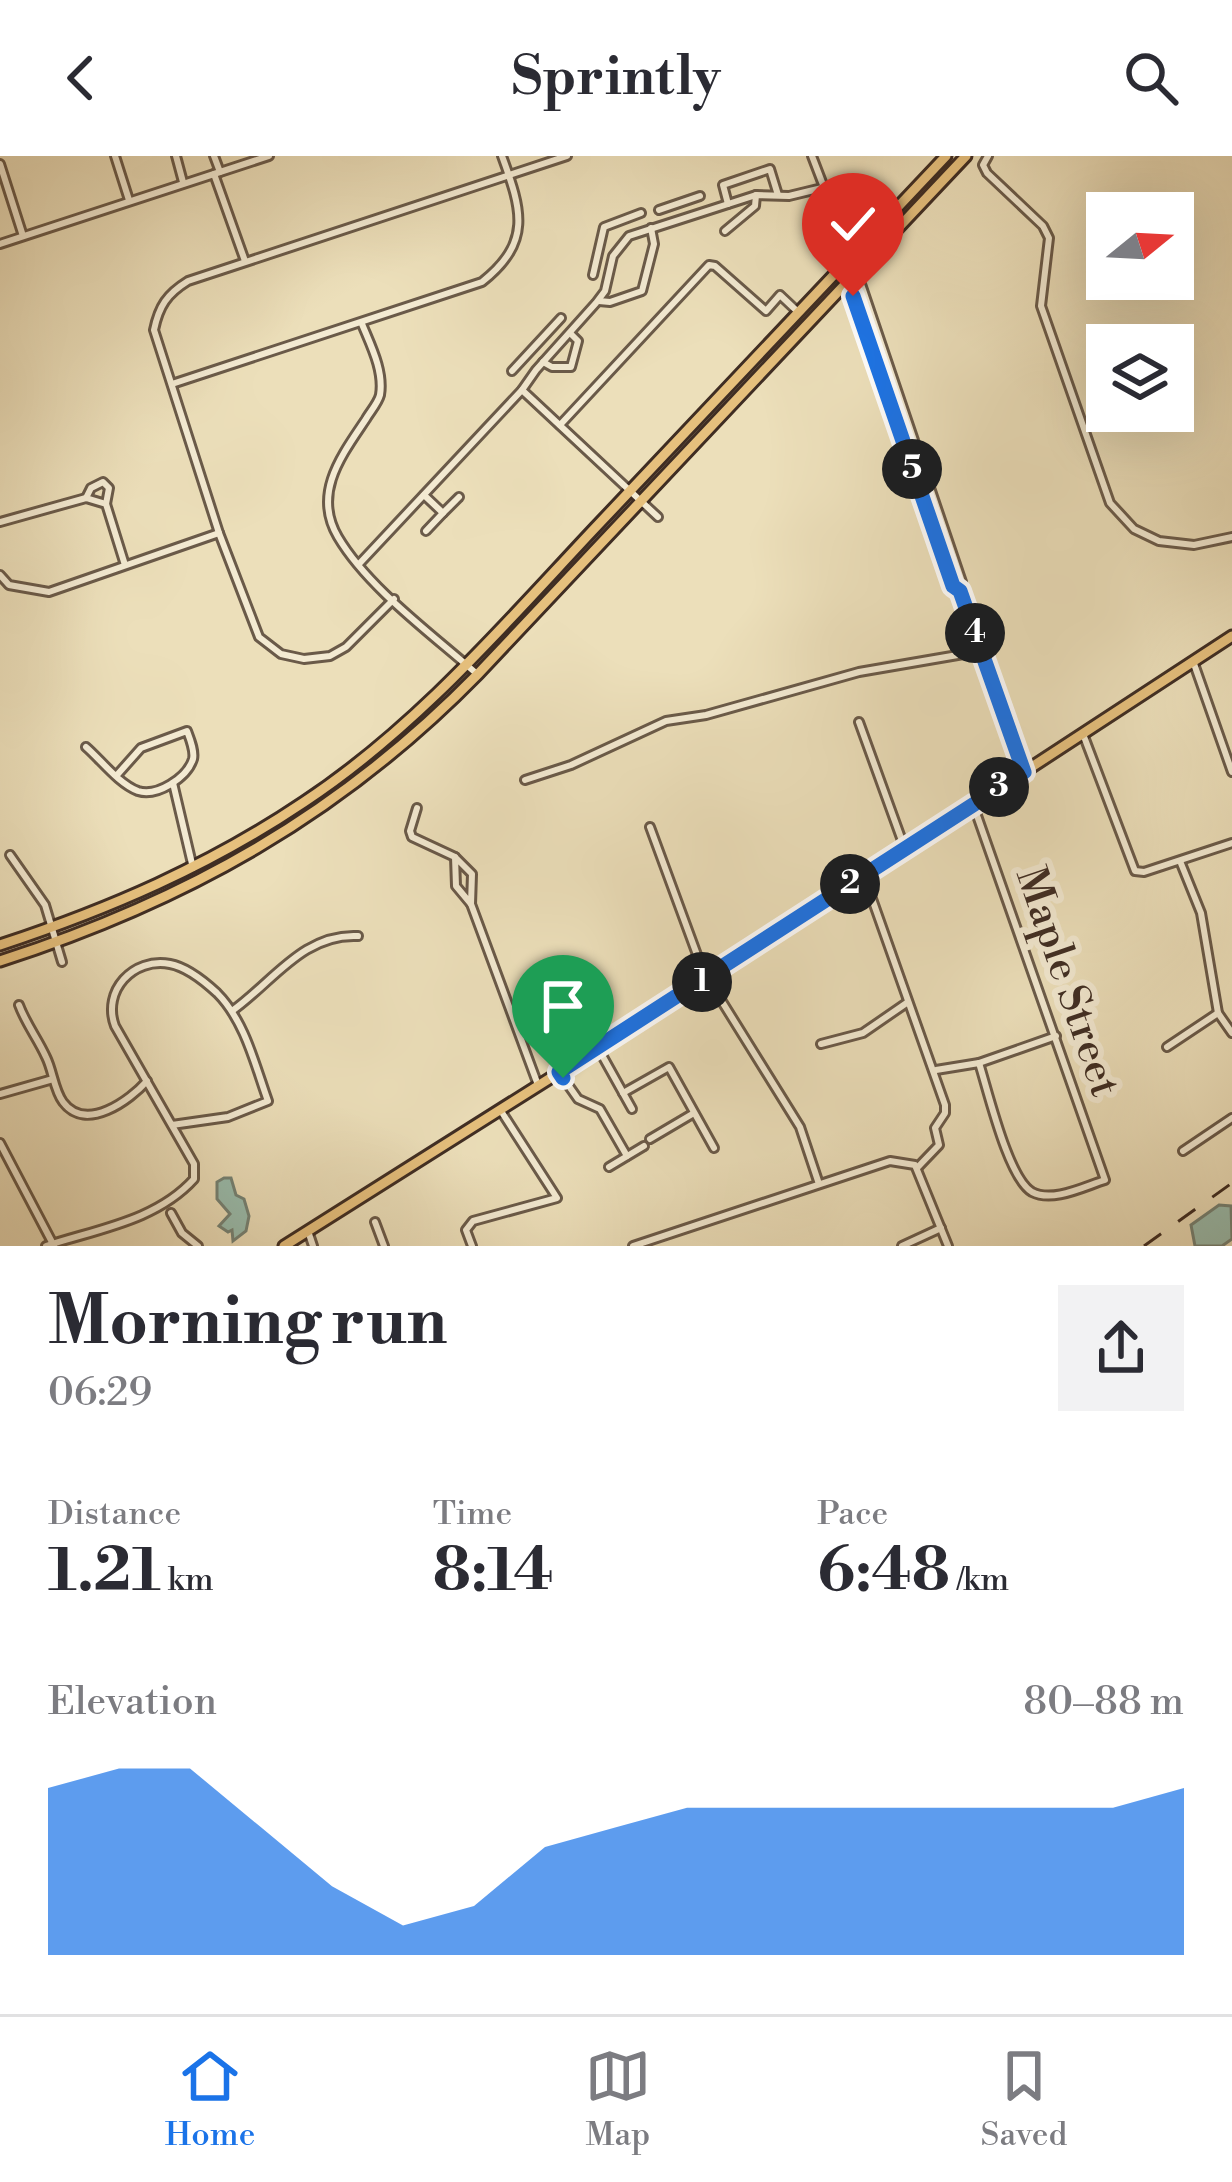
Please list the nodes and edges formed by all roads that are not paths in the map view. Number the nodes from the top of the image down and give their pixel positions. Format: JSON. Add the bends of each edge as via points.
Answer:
{"nodes":[{"id":1,"x":116,"y":156,"type":"edge"},
{"id":2,"x":176,"y":156,"type":"edge"},
{"id":3,"x":214,"y":156,"type":"edge"},
{"id":4,"x":269,"y":156,"type":"edge"},
{"id":5,"x":502,"y":156,"type":"edge"},
{"id":6,"x":567,"y":156,"type":"edge"},
{"id":7,"x":812,"y":156,"type":"edge"},
{"id":8,"x":946,"y":156,"type":"edge"},
{"id":9,"x":966,"y":156,"type":"edge"},
{"id":10,"x":988,"y":156,"type":"edge"},
{"id":11,"x":0,"y":164,"type":"edge"},
{"id":12,"x":217,"y":173,"type":"junction"},
{"id":13,"x":509,"y":175,"type":"junction"},
{"id":14,"x":183,"y":183,"type":"junction"},
{"id":15,"x":822,"y":188,"type":"junction"},
{"id":16,"x":756,"y":195,"type":"junction"},
{"id":17,"x":778,"y":195,"type":"junction"},
{"id":18,"x":700,"y":196,"type":"dead end"},
{"id":19,"x":129,"y":200,"type":"junction"},
{"id":20,"x":679,"y":203,"type":"junction"},
{"id":21,"x":728,"y":203,"type":"junction"},
{"id":22,"x":659,"y":210,"type":"dead end"},
{"id":23,"x":684,"y":218,"type":"junction"},
{"id":24,"x":651,"y":228,"type":"junction"},
{"id":25,"x":640,"y":231,"type":"junction"},
{"id":26,"x":724,"y":231,"type":"dead end"},
{"id":27,"x":22,"y":236,"type":"junction"},
{"id":28,"x":0,"y":244,"type":"edge"},
{"id":29,"x":848,"y":260,"type":"junction"},
{"id":30,"x":246,"y":262,"type":"junction"},
{"id":31,"x":593,"y":275,"type":"dead end"},
{"id":32,"x":852,"y":277,"type":"junction"},
{"id":33,"x":598,"y":301,"type":"junction"},
{"id":34,"x":798,"y":312,"type":"junction"},
{"id":35,"x":561,"y":318,"type":"dead end"},
{"id":36,"x":362,"y":324,"type":"junction"},
{"id":37,"x":570,"y":332,"type":"junction"},
{"id":38,"x":532,"y":350,"type":"junction"},
{"id":39,"x":543,"y":361,"type":"junction"},
{"id":40,"x":512,"y":371,"type":"dead end"},
{"id":41,"x":172,"y":384,"type":"junction"},
{"id":42,"x":522,"y":390,"type":"junction"},
{"id":43,"x":560,"y":425,"type":"junction"},
{"id":44,"x":630,"y":491,"type":"junction"},
{"id":45,"x":424,"y":495,"type":"junction"},
{"id":46,"x":459,"y":496,"type":"dead end"},
{"id":47,"x":86,"y":498,"type":"junction"},
{"id":48,"x":641,"y":501,"type":"junction"},
{"id":49,"x":106,"y":504,"type":"junction"},
{"id":50,"x":442,"y":513,"type":"junction"},
{"id":51,"x":658,"y":518,"type":"dead end"},
{"id":52,"x":0,"y":522,"type":"edge"},
{"id":53,"x":426,"y":531,"type":"dead end"},
{"id":54,"x":219,"y":533,"type":"junction"},
{"id":55,"x":1232,"y":537,"type":"edge"},
{"id":56,"x":359,"y":563,"type":"junction"},
{"id":57,"x":125,"y":565,"type":"junction"},
{"id":58,"x":0,"y":575,"type":"edge"},
{"id":59,"x":394,"y":599,"type":"junction"},
{"id":60,"x":1232,"y":636,"type":"edge"},
{"id":61,"x":981,"y":651,"type":"junction"},
{"id":62,"x":1193,"y":661,"type":"junction"},
{"id":63,"x":466,"y":664,"type":"junction"},
{"id":64,"x":478,"y":674,"type":"junction"},
{"id":65,"x":859,"y":722,"type":"dead end"},
{"id":66,"x":1082,"y":731,"type":"junction"},
{"id":67,"x":86,"y":747,"type":"dead end"},
{"id":68,"x":1024,"y":772,"type":"junction"},
{"id":69,"x":1232,"y":772,"type":"edge"},
{"id":70,"x":117,"y":775,"type":"junction"},
{"id":71,"x":525,"y":780,"type":"dead end"},
{"id":72,"x":173,"y":783,"type":"junction"},
{"id":73,"x":972,"y":804,"type":"junction"},
{"id":74,"x":417,"y":808,"type":"dead end"},
{"id":75,"x":650,"y":827,"type":"dead end"},
{"id":76,"x":1232,"y":843,"type":"edge"},
{"id":77,"x":904,"y":849,"type":"junction"},
{"id":78,"x":10,"y":855,"type":"dead end"},
{"id":79,"x":455,"y":857,"type":"junction"},
{"id":80,"x":1180,"y":861,"type":"junction"},
{"id":81,"x":193,"y":868,"type":"junction"},
{"id":82,"x":863,"y":875,"type":"junction"},
{"id":83,"x":198,"y":882,"type":"junction"},
{"id":84,"x":471,"y":904,"type":"junction"},
{"id":85,"x":51,"y":928,"type":"junction"},
{"id":86,"x":358,"y":936,"type":"dead end"},
{"id":87,"x":55,"y":942,"type":"junction"},
{"id":88,"x":0,"y":945,"type":"edge"},
{"id":89,"x":0,"y":962,"type":"edge"},
{"id":90,"x":62,"y":962,"type":"dead end"},
{"id":91,"x":709,"y":978,"type":"junction"},
{"id":92,"x":908,"y":1002,"type":"junction"},
{"id":93,"x":19,"y":1006,"type":"dead end"},
{"id":94,"x":232,"y":1012,"type":"junction"},
{"id":95,"x":1218,"y":1013,"type":"junction"},
{"id":96,"x":1232,"y":1033,"type":"edge"},
{"id":97,"x":1055,"y":1036,"type":"junction"},
{"id":98,"x":821,"y":1044,"type":"dead end"},
{"id":99,"x":1167,"y":1047,"type":"dead end"},
{"id":100,"x":598,"y":1048,"type":"junction"},
{"id":101,"x":979,"y":1063,"type":"junction"},
{"id":102,"x":936,"y":1070,"type":"junction"},
{"id":103,"x":559,"y":1072,"type":"junction"},
{"id":104,"x":53,"y":1078,"type":"junction"},
{"id":105,"x":147,"y":1081,"type":"junction"},
{"id":106,"x":538,"y":1085,"type":"junction"},
{"id":107,"x":623,"y":1093,"type":"junction"},
{"id":108,"x":0,"y":1094,"type":"edge"},
{"id":109,"x":632,"y":1109,"type":"dead end"},
{"id":110,"x":500,"y":1110,"type":"junction"},
{"id":111,"x":695,"y":1113,"type":"junction"},
{"id":112,"x":1232,"y":1118,"type":"edge"},
{"id":113,"x":172,"y":1125,"type":"junction"},
{"id":114,"x":0,"y":1143,"type":"edge"},
{"id":115,"x":714,"y":1148,"type":"dead end"},
{"id":116,"x":1183,"y":1151,"type":"dead end"},
{"id":117,"x":627,"y":1156,"type":"junction"},
{"id":118,"x":609,"y":1166,"type":"dead end"},
{"id":119,"x":916,"y":1167,"type":"junction"},
{"id":120,"x":819,"y":1184,"type":"junction"},
{"id":121,"x":171,"y":1214,"type":"dead end"},
{"id":122,"x":375,"y":1222,"type":"dead end"},
{"id":123,"x":941,"y":1228,"type":"junction"},
{"id":124,"x":308,"y":1231,"type":"junction"},
{"id":125,"x":661,"y":1242,"type":"edge"},
{"id":126,"x":51,"y":1245,"type":"edge"},
{"id":127,"x":198,"y":1246,"type":"edge"},
{"id":128,"x":284,"y":1246,"type":"edge"},
{"id":129,"x":314,"y":1246,"type":"edge"},
{"id":130,"x":384,"y":1246,"type":"edge"},
{"id":131,"x":472,"y":1246,"type":"edge"},
{"id":132,"x":633,"y":1246,"type":"edge"},
{"id":133,"x":902,"y":1246,"type":"edge"},
{"id":134,"x":947,"y":1246,"type":"edge"}],
"edges":[{"from":1,"to":19,"type":"street"},
{"from":2,"to":14,"type":"street"},
{"from":3,"to":12,"type":"street"},
{"from":4,"to":12,"type":"street"},
{"from":5,"to":13,"type":"street"},
{"from":6,"to":13,"type":"street"},
{"from":7,"to":15,"type":"street"},
{"from":8,"to":29,"type":"main road"},
{"from":9,"to":32,"type":"main road"},
{"from":10,"to":55,"type":"street","via":[[986,173],[1047,233],[1042,312],[1115,510],[1159,541]]},
{"from":11,"to":27,"type":"street"},
{"from":12,"to":14,"type":"street"},
{"from":12,"to":30,"type":"street"},
{"from":13,"to":30,"type":"street"},
{"from":13,"to":36,"type":"street","via":[[519,218],[506,263],[482,282]]},
{"from":14,"to":19,"type":"street"},
{"from":15,"to":17,"type":"street"},
{"from":15,"to":29,"type":"street"},
{"from":16,"to":17,"type":"street"},
{"from":16,"to":21,"type":"street"},
{"from":16,"to":26,"type":"street","via":[[755,206]]},
{"from":17,"to":21,"type":"street","via":[[770,169],[723,185]]},
{"from":18,"to":20,"type":"street"},
{"from":19,"to":27,"type":"street"},
{"from":20,"to":22,"type":"street"},
{"from":20,"to":23,"type":"street"},
{"from":21,"to":23,"type":"street"},
{"from":23,"to":24,"type":"street"},
{"from":24,"to":25,"type":"street"},
{"from":24,"to":33,"type":"street","via":[[642,291]]},
{"from":25,"to":31,"type":"street","via":[[638,214],[604,227]]},
{"from":25,"to":33,"type":"street","via":[[619,245]]},
{"from":27,"to":28,"type":"street"},
{"from":29,"to":32,"type":"street"},
{"from":29,"to":34,"type":"main road"},
{"from":30,"to":41,"type":"street","via":[[188,281],[158,309],[154,330]]},
{"from":32,"to":48,"type":"main road"},
{"from":32,"to":61,"type":"street"},
{"from":33,"to":37,"type":"street"},
{"from":34,"to":43,"type":"street","via":[[780,295],[766,311],[709,266]]},
{"from":34,"to":44,"type":"main road"},
{"from":35,"to":38,"type":"street"},
{"from":36,"to":41,"type":"street"},
{"from":36,"to":56,"type":"street","via":[[380,398],[335,464],[327,496],[337,536]]},
{"from":37,"to":39,"type":"street"},
{"from":37,"to":39,"type":"street","via":[[578,341],[571,367]]},
{"from":38,"to":39,"type":"street"},
{"from":38,"to":40,"type":"street"},
{"from":39,"to":42,"type":"street"},
{"from":41,"to":54,"type":"street"},
{"from":42,"to":43,"type":"street"},
{"from":42,"to":45,"type":"street"},
{"from":43,"to":44,"type":"street"},
{"from":44,"to":48,"type":"street"},
{"from":44,"to":63,"type":"main road"},
{"from":45,"to":50,"type":"street"},
{"from":45,"to":56,"type":"street"},
{"from":46,"to":50,"type":"street"},
{"from":47,"to":49,"type":"street"},
{"from":47,"to":49,"type":"street","via":[[103,482]]},
{"from":47,"to":52,"type":"street"},
{"from":48,"to":51,"type":"street"},
{"from":48,"to":64,"type":"main road"},
{"from":49,"to":57,"type":"street"},
{"from":50,"to":53,"type":"street"},
{"from":54,"to":57,"type":"street"},
{"from":54,"to":59,"type":"street","via":[[259,638],[281,655],[330,656]]},
{"from":56,"to":59,"type":"street"},
{"from":57,"to":58,"type":"street","via":[[49,592],[9,585]]},
{"from":59,"to":63,"type":"street"},
{"from":60,"to":62,"type":"main road"},
{"from":61,"to":68,"type":"street"},
{"from":61,"to":71,"type":"street","via":[[859,672],[663,722]]},
{"from":62,"to":66,"type":"main road"},
{"from":62,"to":69,"type":"street"},
{"from":63,"to":64,"type":"street"},
{"from":63,"to":81,"type":"main road","via":[[350,768]]},
{"from":64,"to":83,"type":"main road","via":[[364,777]]},
{"from":65,"to":77,"type":"street"},
{"from":66,"to":68,"type":"main road"},
{"from":66,"to":80,"type":"street","via":[[1135,871]]},
{"from":67,"to":70,"type":"street"},
{"from":68,"to":73,"type":"main road"},
{"from":70,"to":72,"type":"street","via":[[146,793]]},
{"from":70,"to":72,"type":"street","via":[[141,748],[187,731],[194,758]]},
{"from":72,"to":81,"type":"street"},
{"from":73,"to":77,"type":"main road"},
{"from":73,"to":97,"type":"street","name":"Maple Street"},
{"from":74,"to":79,"type":"street","via":[[412,837]]},
{"from":75,"to":91,"type":"street"},
{"from":76,"to":80,"type":"street"},
{"from":77,"to":82,"type":"main road"},
{"from":78,"to":85,"type":"street","via":[[40,896]]},
{"from":79,"to":84,"type":"street","via":[[457,886]]},
{"from":79,"to":84,"type":"street","via":[[472,874]]},
{"from":80,"to":95,"type":"street","via":[[1201,914]]},
{"from":81,"to":83,"type":"street"},
{"from":81,"to":85,"type":"main road"},
{"from":82,"to":91,"type":"main road"},
{"from":82,"to":92,"type":"street"},
{"from":83,"to":87,"type":"main road"},
{"from":84,"to":106,"type":"street"},
{"from":85,"to":87,"type":"street"},
{"from":85,"to":88,"type":"main road"},
{"from":86,"to":94,"type":"street","via":[[301,951]]},
{"from":87,"to":89,"type":"main road"},
{"from":87,"to":90,"type":"street"},
{"from":91,"to":100,"type":"main road"},
{"from":91,"to":120,"type":"street","via":[[800,1127]]},
{"from":92,"to":98,"type":"street","via":[[863,1033]]},
{"from":92,"to":102,"type":"street"},
{"from":93,"to":104,"type":"street"},
{"from":94,"to":105,"type":"street","via":[[186,970],[158,963],[135,969],[116,986],[110,1007]]},
{"from":94,"to":113,"type":"street","via":[[268,1101]]},
{"from":95,"to":96,"type":"street"},
{"from":95,"to":99,"type":"street"},
{"from":97,"to":101,"type":"street"},
{"from":97,"to":101,"type":"street","name":"Maple Street","via":[[1105,1180],[1058,1195],[1033,1192],[1018,1177]]},
{"from":100,"to":103,"type":"main road"},
{"from":100,"to":107,"type":"street"},
{"from":101,"to":102,"type":"street"},
{"from":102,"to":119,"type":"street","via":[[945,1113],[935,1127],[939,1144]]},
{"from":103,"to":106,"type":"main road"},
{"from":103,"to":117,"type":"street","via":[[578,1099],[600,1109]]},
{"from":104,"to":105,"type":"street","via":[[70,1109],[88,1113],[123,1104]]},
{"from":104,"to":108,"type":"street"},
{"from":105,"to":113,"type":"street"},
{"from":106,"to":110,"type":"main road"},
{"from":107,"to":109,"type":"street"},
{"from":107,"to":111,"type":"street","via":[[669,1067]]},
{"from":110,"to":124,"type":"main road"},
{"from":110,"to":131,"type":"street","via":[[557,1198],[473,1221],[466,1230]]},
{"from":111,"to":115,"type":"street"},
{"from":111,"to":117,"type":"street"},
{"from":112,"to":116,"type":"street"},
{"from":113,"to":126,"type":"street","via":[[194,1164],[192,1183],[143,1216]]},
{"from":114,"to":126,"type":"street"},
{"from":117,"to":118,"type":"street"},
{"from":119,"to":120,"type":"street","via":[[890,1160]]},
{"from":119,"to":123,"type":"street"},
{"from":120,"to":125,"type":"street"},
{"from":121,"to":127,"type":"street"},
{"from":122,"to":130,"type":"street"},
{"from":123,"to":133,"type":"street"},
{"from":123,"to":134,"type":"street"},
{"from":124,"to":128,"type":"main road"},
{"from":124,"to":129,"type":"street"},
{"from":125,"to":132,"type":"street"}]}
